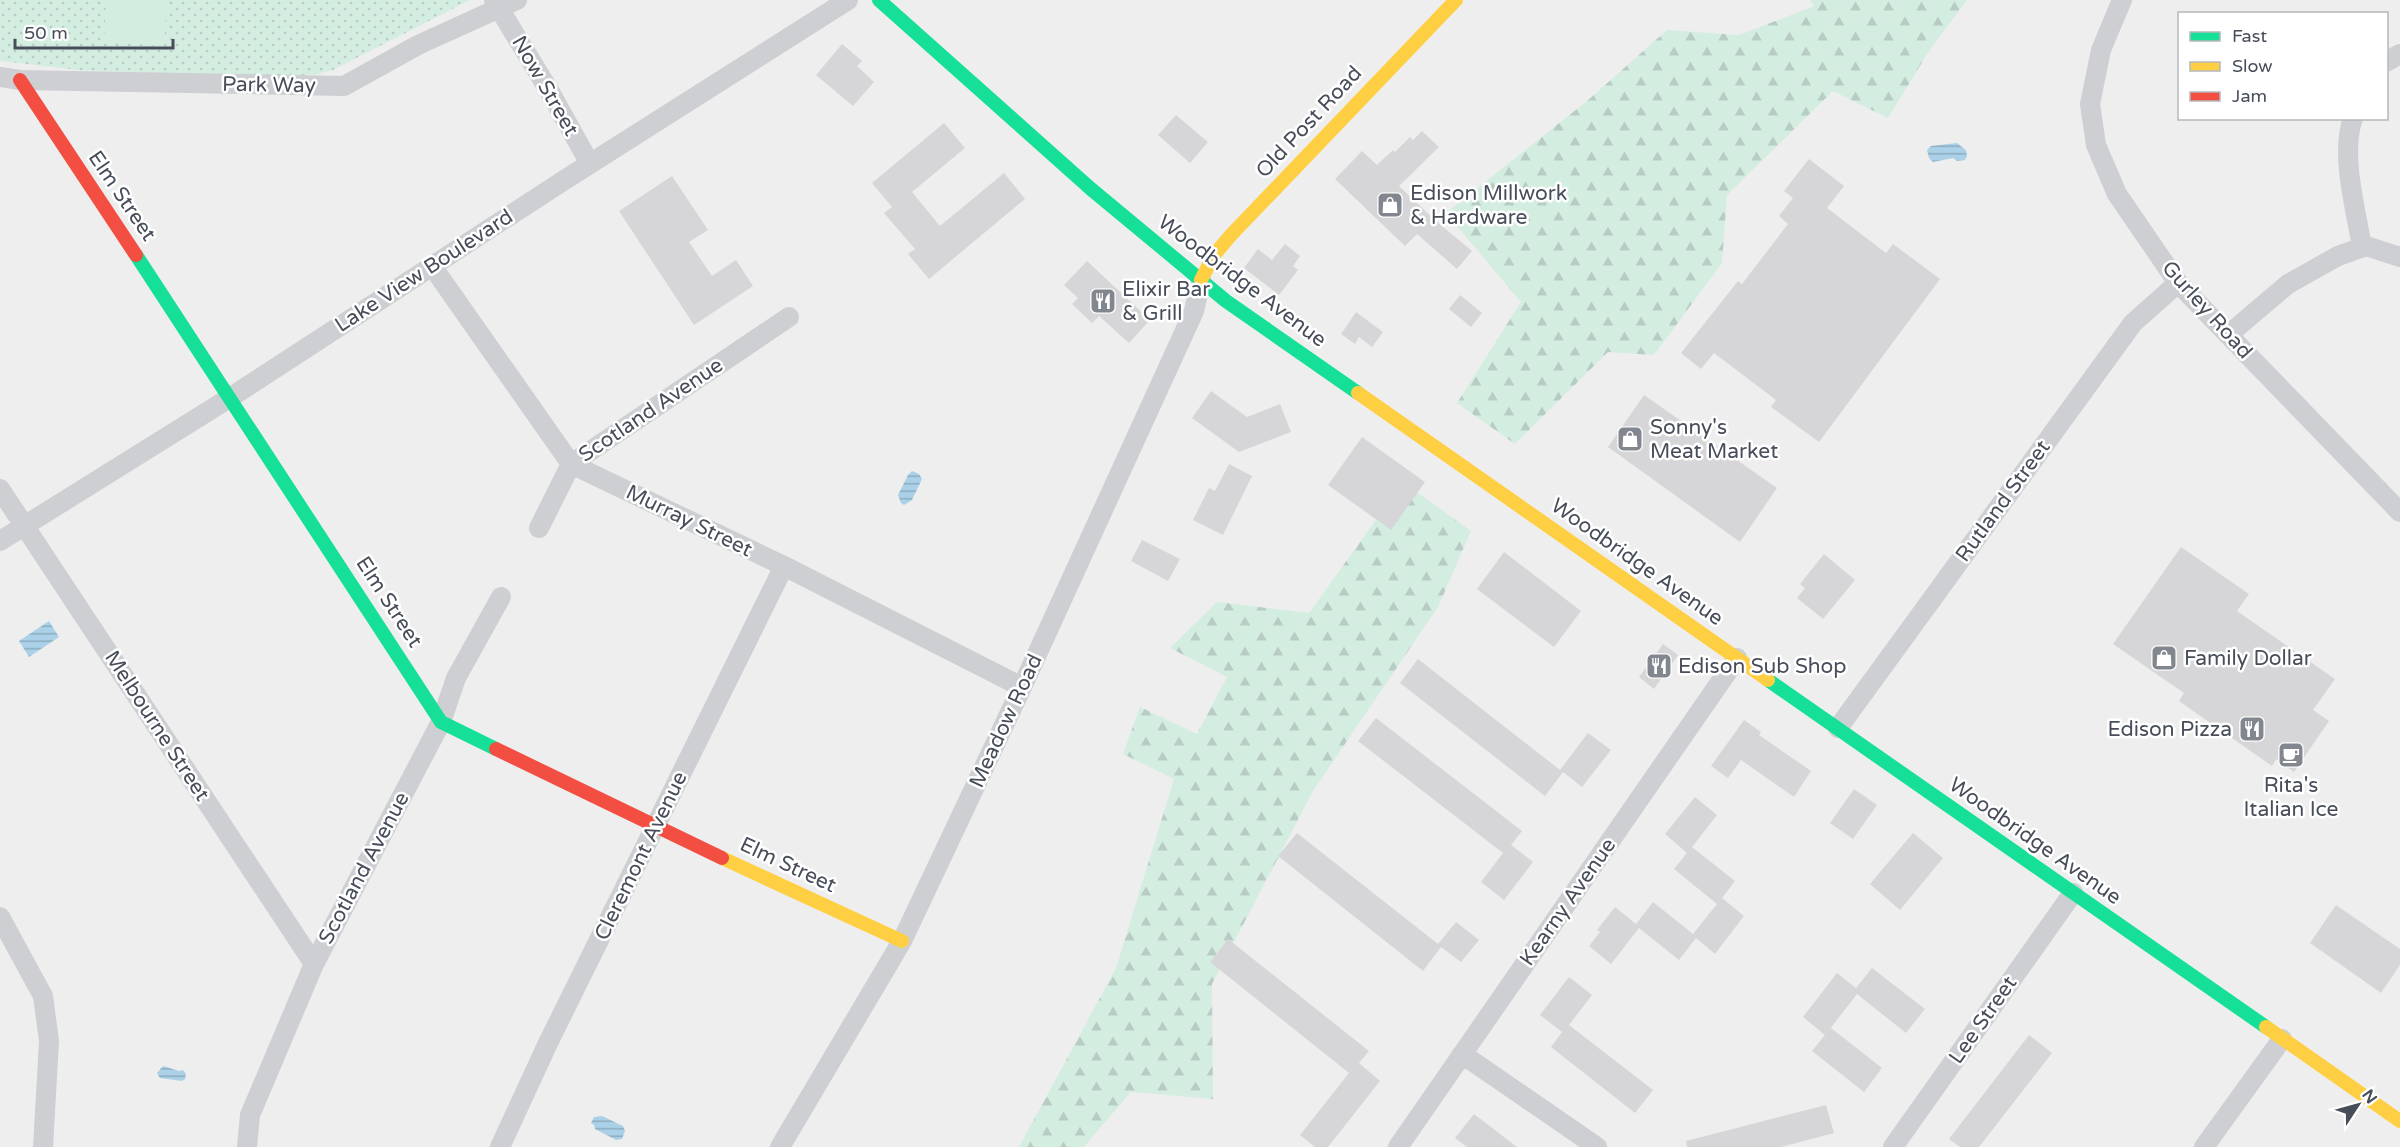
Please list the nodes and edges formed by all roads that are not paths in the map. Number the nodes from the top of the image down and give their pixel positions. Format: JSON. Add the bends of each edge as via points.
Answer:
{"nodes":[{"id":1,"x":848,"y":0,"type":"edge"},
{"id":2,"x":879,"y":0,"type":"edge"},
{"id":3,"x":1456,"y":0,"type":"edge"},
{"id":4,"x":2122,"y":0,"type":"edge"},
{"id":5,"x":504,"y":3,"type":"edge"},
{"id":6,"x":0,"y":77,"type":"edge"},
{"id":7,"x":20,"y":80,"type":"junction"},
{"id":8,"x":2352,"y":120,"type":"edge"},
{"id":9,"x":590,"y":164,"type":"junction"},
{"id":10,"x":2362,"y":247,"type":"junction"},
{"id":11,"x":2400,"y":257,"type":"edge"},
{"id":12,"x":432,"y":266,"type":"junction"},
{"id":13,"x":1201,"y":280,"type":"junction"},
{"id":14,"x":2178,"y":283,"type":"junction"},
{"id":15,"x":789,"y":317,"type":"dead end"},
{"id":16,"x":2228,"y":335,"type":"junction"},
{"id":17,"x":231,"y":397,"type":"junction"},
{"id":18,"x":571,"y":464,"type":"junction"},
{"id":19,"x":0,"y":489,"type":"edge"},
{"id":20,"x":2400,"y":512,"type":"edge"},
{"id":21,"x":24,"y":525,"type":"junction"},
{"id":22,"x":539,"y":528,"type":"dead end"},
{"id":23,"x":0,"y":541,"type":"edge"},
{"id":24,"x":784,"y":566,"type":"junction"},
{"id":25,"x":501,"y":597,"type":"dead end"},
{"id":26,"x":1737,"y":658,"type":"junction"},
{"id":27,"x":1022,"y":687,"type":"junction"},
{"id":28,"x":441,"y":722,"type":"junction"},
{"id":29,"x":1838,"y":728,"type":"junction"},
{"id":30,"x":656,"y":827,"type":"junction"},
{"id":31,"x":2073,"y":893,"type":"junction"},
{"id":32,"x":0,"y":917,"type":"edge"},
{"id":33,"x":902,"y":941,"type":"junction"},
{"id":34,"x":314,"y":964,"type":"junction"},
{"id":35,"x":2282,"y":1039,"type":"junction"},
{"id":36,"x":1462,"y":1054,"type":"junction"},
{"id":37,"x":2400,"y":1121,"type":"edge"},
{"id":38,"x":43,"y":1147,"type":"edge"},
{"id":39,"x":247,"y":1147,"type":"edge"},
{"id":40,"x":500,"y":1147,"type":"edge"},
{"id":41,"x":780,"y":1147,"type":"edge"},
{"id":42,"x":1398,"y":1147,"type":"edge"},
{"id":43,"x":1597,"y":1147,"type":"edge"},
{"id":44,"x":1893,"y":1147,"type":"edge"},
{"id":45,"x":2204,"y":1147,"type":"edge"}],
"edges":[{"from":1,"to":9,"type":"street","name":"Lake View Boulevard"},
{"from":2,"to":13,"type":"main road","name":"Woodbridge Avenue","via":[[1091,189]]},
{"from":3,"to":13,"type":"main road","name":"Old Post Road","via":[[1231,235],[1214,255]]},
{"from":4,"to":14,"type":"street","name":"Gurley Road","via":[[2101,50],[2090,104],[2096,145],[2117,194]]},
{"from":5,"to":7,"type":"street","name":"Park Way","via":[[344,86]]},
{"from":5,"to":9,"type":"street","name":"Now Street"},
{"from":6,"to":7,"type":"street","name":"Park Way"},
{"from":7,"to":17,"type":"main road","name":"Elm Street"},
{"from":8,"to":10,"type":"street","via":[[2348,163]]},
{"from":9,"to":12,"type":"street","name":"Lake View Boulevard"},
{"from":10,"to":11,"type":"street"},
{"from":10,"to":16,"type":"street","via":[[2288,285]]},
{"from":12,"to":17,"type":"street","name":"Lake View Boulevard"},
{"from":12,"to":18,"type":"street","name":"Murray Street"},
{"from":13,"to":26,"type":"main road","name":"Woodbridge Avenue"},
{"from":13,"to":27,"type":"street","name":"Meadow Road","via":[[1194,311]]},
{"from":14,"to":16,"type":"street","name":"Gurley Road"},
{"from":14,"to":29,"type":"street","name":"Rutland Street","via":[[2133,323]]},
{"from":15,"to":18,"type":"street","name":"Scotland Avenue"},
{"from":16,"to":20,"type":"street","name":"Gurley Road"},
{"from":17,"to":21,"type":"street","name":"Lake View Boulevard"},
{"from":17,"to":28,"type":"main road","name":"Elm Street"},
{"from":18,"to":22,"type":"street","name":"Scotland Avenue"},
{"from":18,"to":24,"type":"street","name":"Murray Street"},
{"from":19,"to":21,"type":"street","name":"Melbourne Street"},
{"from":21,"to":23,"type":"street","name":"Lake View Boulevard"},
{"from":21,"to":34,"type":"street","name":"Melbourne Street"},
{"from":24,"to":27,"type":"street","name":"Murray Street"},
{"from":24,"to":30,"type":"street","name":"Cleremont Avenue"},
{"from":25,"to":28,"type":"street","name":"Scotland Avenue","via":[[456,678]]},
{"from":26,"to":29,"type":"main road","name":"Woodbridge Avenue"},
{"from":26,"to":36,"type":"street","name":"Kearny Avenue"},
{"from":27,"to":33,"type":"street","name":"Meadow Road"},
{"from":28,"to":30,"type":"main road","name":"Elm Street"},
{"from":28,"to":34,"type":"street","name":"Scotland Avenue"},
{"from":29,"to":31,"type":"main road","name":"Woodbridge Avenue"},
{"from":30,"to":33,"type":"main road","name":"Elm Street"},
{"from":30,"to":40,"type":"street","name":"Cleremont Avenue"},
{"from":31,"to":35,"type":"main road","name":"Woodbridge Avenue"},
{"from":31,"to":44,"type":"street","name":"Lee Street"},
{"from":32,"to":38,"type":"street","via":[[43,996],[49,1041]]},
{"from":33,"to":41,"type":"street","name":"Meadow Road"},
{"from":34,"to":39,"type":"street","name":"Scotland Avenue","via":[[250,1115]]},
{"from":35,"to":37,"type":"main road","name":"Woodbridge Avenue"},
{"from":35,"to":45,"type":"street"},
{"from":36,"to":42,"type":"street","name":"Kearny Avenue"},
{"from":36,"to":43,"type":"street"}]}
